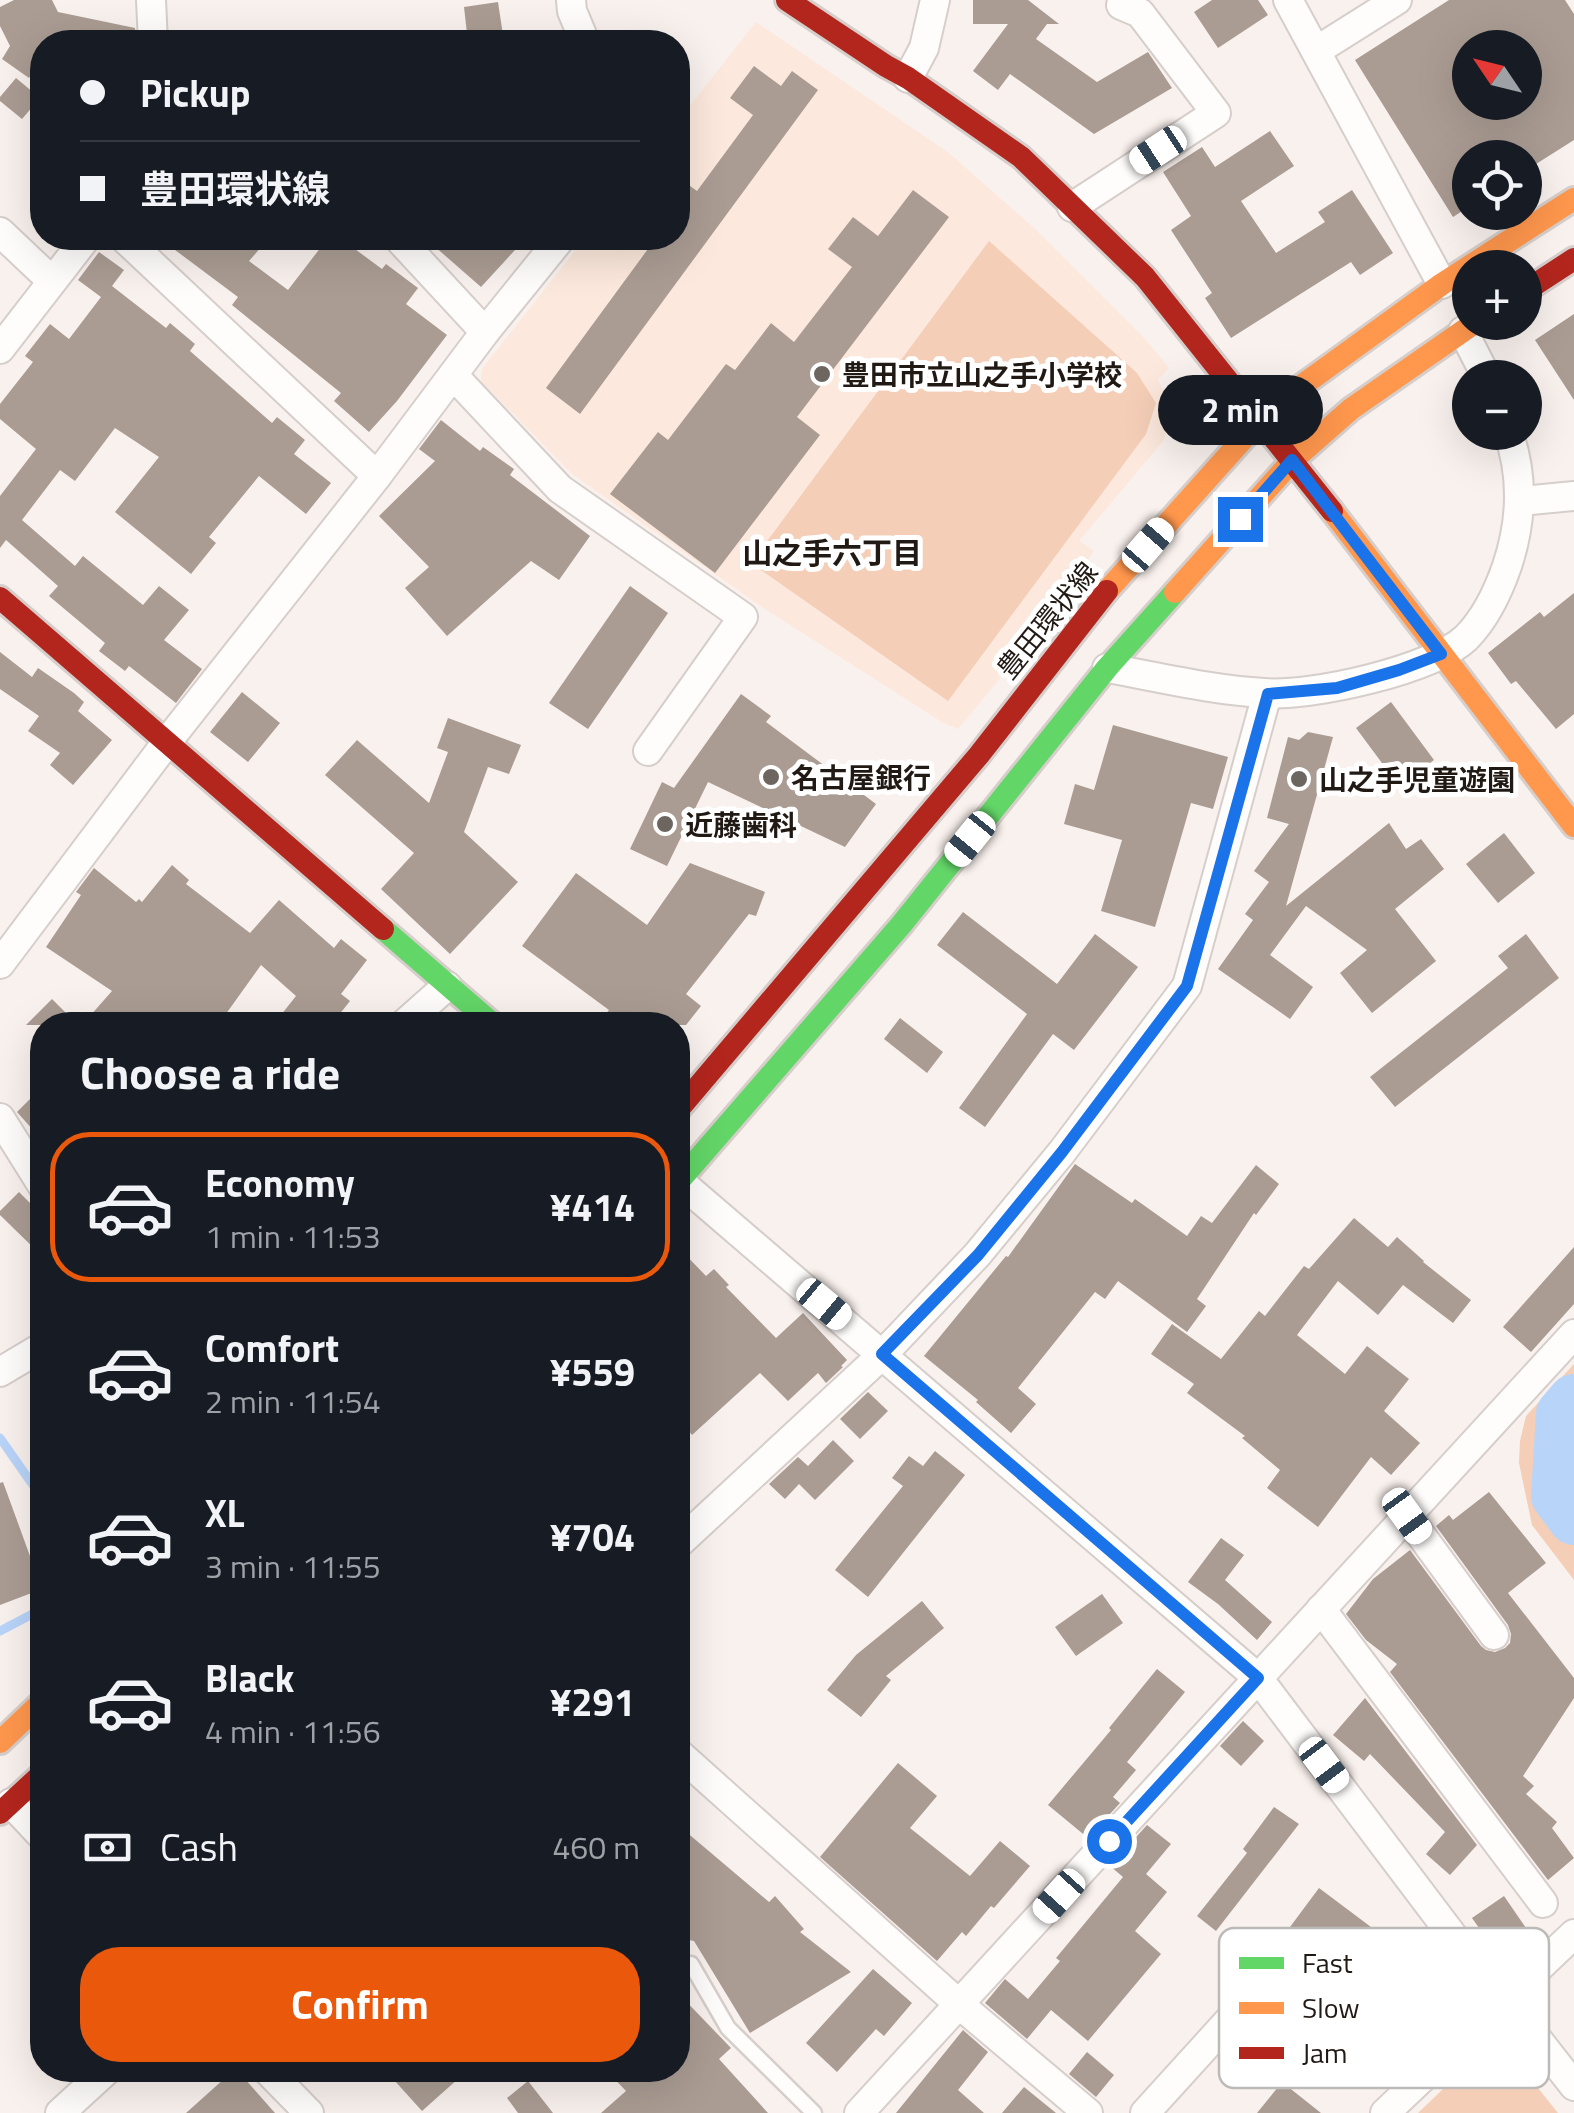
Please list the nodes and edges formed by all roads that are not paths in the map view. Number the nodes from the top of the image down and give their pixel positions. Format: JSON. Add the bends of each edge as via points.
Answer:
{"nodes":[{"id":1,"x":151,"y":0,"type":"edge"},
{"id":2,"x":571,"y":0,"type":"edge"},
{"id":3,"x":787,"y":0,"type":"edge"},
{"id":4,"x":935,"y":0,"type":"edge"},
{"id":5,"x":1288,"y":0,"type":"edge"},
{"id":6,"x":1397,"y":0,"type":"edge"},
{"id":7,"x":1122,"y":5,"type":"dead end"},
{"id":8,"x":152,"y":30,"type":"edge"},
{"id":9,"x":580,"y":30,"type":"edge"},
{"id":10,"x":1316,"y":51,"type":"junction"},
{"id":11,"x":908,"y":78,"type":"junction"},
{"id":12,"x":1574,"y":199,"type":"edge"},
{"id":13,"x":1072,"y":207,"type":"junction"},
{"id":14,"x":0,"y":232,"type":"edge"},
{"id":15,"x":77,"y":250,"type":"edge"},
{"id":16,"x":137,"y":250,"type":"edge"},
{"id":17,"x":409,"y":250,"type":"edge"},
{"id":18,"x":551,"y":250,"type":"edge"},
{"id":19,"x":1574,"y":260,"type":"edge"},
{"id":20,"x":1542,"y":280,"type":"edge"},
{"id":21,"x":52,"y":281,"type":"junction"},
{"id":22,"x":1442,"y":284,"type":"junction"},
{"id":23,"x":485,"y":332,"type":"junction"},
{"id":24,"x":1452,"y":339,"type":"edge"},
{"id":25,"x":0,"y":349,"type":"edge"},
{"id":26,"x":453,"y":375,"type":"junction"},
{"id":27,"x":1261,"y":419,"type":"junction"},
{"id":28,"x":1515,"y":450,"type":"edge"},
{"id":29,"x":1292,"y":460,"type":"junction"},
{"id":30,"x":377,"y":476,"type":"junction"},
{"id":31,"x":1574,"y":496,"type":"edge"},
{"id":32,"x":1521,"y":501,"type":"junction"},
{"id":33,"x":0,"y":598,"type":"edge"},
{"id":34,"x":1441,"y":654,"type":"junction"},
{"id":35,"x":1106,"y":668,"type":"junction"},
{"id":36,"x":1268,"y":694,"type":"junction"},
{"id":37,"x":167,"y":742,"type":"junction"},
{"id":38,"x":648,"y":751,"type":"dead end"},
{"id":39,"x":1574,"y":826,"type":"edge"},
{"id":40,"x":0,"y":964,"type":"edge"},
{"id":41,"x":447,"y":986,"type":"junction"},
{"id":42,"x":418,"y":1012,"type":"edge"},
{"id":43,"x":478,"y":1012,"type":"edge"},
{"id":44,"x":690,"y":1096,"type":"edge"},
{"id":45,"x":0,"y":1118,"type":"edge"},
{"id":46,"x":30,"y":1166,"type":"edge"},
{"id":47,"x":690,"y":1167,"type":"edge"},
{"id":48,"x":690,"y":1191,"type":"edge"},
{"id":49,"x":1574,"y":1334,"type":"edge"},
{"id":50,"x":30,"y":1354,"type":"edge"},
{"id":51,"x":882,"y":1354,"type":"junction"},
{"id":52,"x":0,"y":1372,"type":"edge"},
{"id":53,"x":1407,"y":1516,"type":"junction"},
{"id":54,"x":690,"y":1533,"type":"edge"},
{"id":55,"x":1321,"y":1609,"type":"junction"},
{"id":56,"x":1494,"y":1634,"type":"dead end"},
{"id":57,"x":1258,"y":1678,"type":"junction"},
{"id":58,"x":30,"y":1713,"type":"edge"},
{"id":59,"x":0,"y":1742,"type":"edge"},
{"id":60,"x":690,"y":1765,"type":"edge"},
{"id":61,"x":30,"y":1785,"type":"edge"},
{"id":62,"x":6,"y":1808,"type":"edge"},
{"id":63,"x":30,"y":1827,"type":"edge"},
{"id":64,"x":1543,"y":1904,"type":"dead end"},
{"id":65,"x":1447,"y":1928,"type":"edge"},
{"id":66,"x":1574,"y":1934,"type":"edge"},
{"id":67,"x":1549,"y":1958,"type":"edge"},
{"id":68,"x":691,"y":1964,"type":"dead end"},
{"id":69,"x":960,"y":2004,"type":"junction"},
{"id":70,"x":1219,"y":2031,"type":"edge"},
{"id":71,"x":1549,"y":2054,"type":"edge"},
{"id":72,"x":94,"y":2082,"type":"edge"},
{"id":73,"x":279,"y":2082,"type":"edge"},
{"id":74,"x":1574,"y":2086,"type":"edge"},
{"id":75,"x":1411,"y":2088,"type":"edge"},
{"id":76,"x":60,"y":2113,"type":"edge"},
{"id":77,"x":309,"y":2113,"type":"edge"},
{"id":78,"x":814,"y":2113,"type":"edge"},
{"id":79,"x":858,"y":2113,"type":"edge"},
{"id":80,"x":1088,"y":2113,"type":"edge"},
{"id":81,"x":1144,"y":2113,"type":"edge"},
{"id":82,"x":1385,"y":2113,"type":"edge"}],
"edges":[{"from":1,"to":8,"type":"street"},
{"from":2,"to":9,"type":"street"},
{"from":3,"to":11,"type":"main road"},
{"from":4,"to":11,"type":"street","via":[[924,48]]},
{"from":5,"to":10,"type":"street"},
{"from":6,"to":10,"type":"street"},
{"from":7,"to":13,"type":"street","via":[[1140,13],[1216,113]]},
{"from":10,"to":22,"type":"street"},
{"from":11,"to":13,"type":"main road","via":[[1021,157]]},
{"from":12,"to":22,"type":"main road","name":"豊田環状線"},
{"from":13,"to":27,"type":"main road","via":[[1145,277]]},
{"from":14,"to":21,"type":"street"},
{"from":15,"to":21,"type":"street"},
{"from":16,"to":30,"type":"street"},
{"from":17,"to":23,"type":"street"},
{"from":18,"to":23,"type":"street"},
{"from":19,"to":20,"type":"main road"},
{"from":21,"to":25,"type":"street"},
{"from":22,"to":27,"type":"main road","name":"豊田環状線"},
{"from":23,"to":26,"type":"street"},
{"from":24,"to":29,"type":"main road","via":[[1351,409]]},
{"from":26,"to":30,"type":"street"},
{"from":26,"to":38,"type":"street","via":[[560,489],[742,616]]},
{"from":27,"to":29,"type":"main road"},
{"from":27,"to":44,"type":"main road","name":"豊田環状線","via":[[1100,599],[979,755]]},
{"from":28,"to":32,"type":"street"},
{"from":29,"to":34,"type":"main road"},
{"from":29,"to":35,"type":"main road"},
{"from":30,"to":37,"type":"street"},
{"from":31,"to":32,"type":"street"},
{"from":32,"to":34,"type":"street","via":[[1512,552],[1482,619]]},
{"from":33,"to":37,"type":"main road"},
{"from":34,"to":36,"type":"street","via":[[1337,688]]},
{"from":34,"to":39,"type":"main road"},
{"from":35,"to":36,"type":"street"},
{"from":35,"to":47,"type":"main road","via":[[902,925]]},
{"from":36,"to":51,"type":"street","via":[[1187,986],[978,1255]]},
{"from":37,"to":40,"type":"street"},
{"from":37,"to":41,"type":"main road"},
{"from":41,"to":42,"type":"street"},
{"from":41,"to":43,"type":"main road"},
{"from":45,"to":46,"type":"street"},
{"from":48,"to":51,"type":"street"},
{"from":49,"to":53,"type":"street"},
{"from":50,"to":52,"type":"street"},
{"from":51,"to":54,"type":"street"},
{"from":51,"to":57,"type":"street"},
{"from":53,"to":55,"type":"street"},
{"from":53,"to":56,"type":"street"},
{"from":55,"to":57,"type":"street"},
{"from":55,"to":64,"type":"street"},
{"from":57,"to":65,"type":"street"},
{"from":57,"to":69,"type":"street"},
{"from":58,"to":59,"type":"main road"},
{"from":60,"to":69,"type":"street"},
{"from":61,"to":62,"type":"main road"},
{"from":62,"to":63,"type":"street"},
{"from":66,"to":67,"type":"street"},
{"from":68,"to":78,"type":"lane","via":[[728,2028]]},
{"from":69,"to":79,"type":"street"},
{"from":69,"to":80,"type":"street"},
{"from":70,"to":81,"type":"street"},
{"from":71,"to":74,"type":"street"},
{"from":72,"to":76,"type":"street"},
{"from":73,"to":77,"type":"street"},
{"from":75,"to":82,"type":"street"}]}
